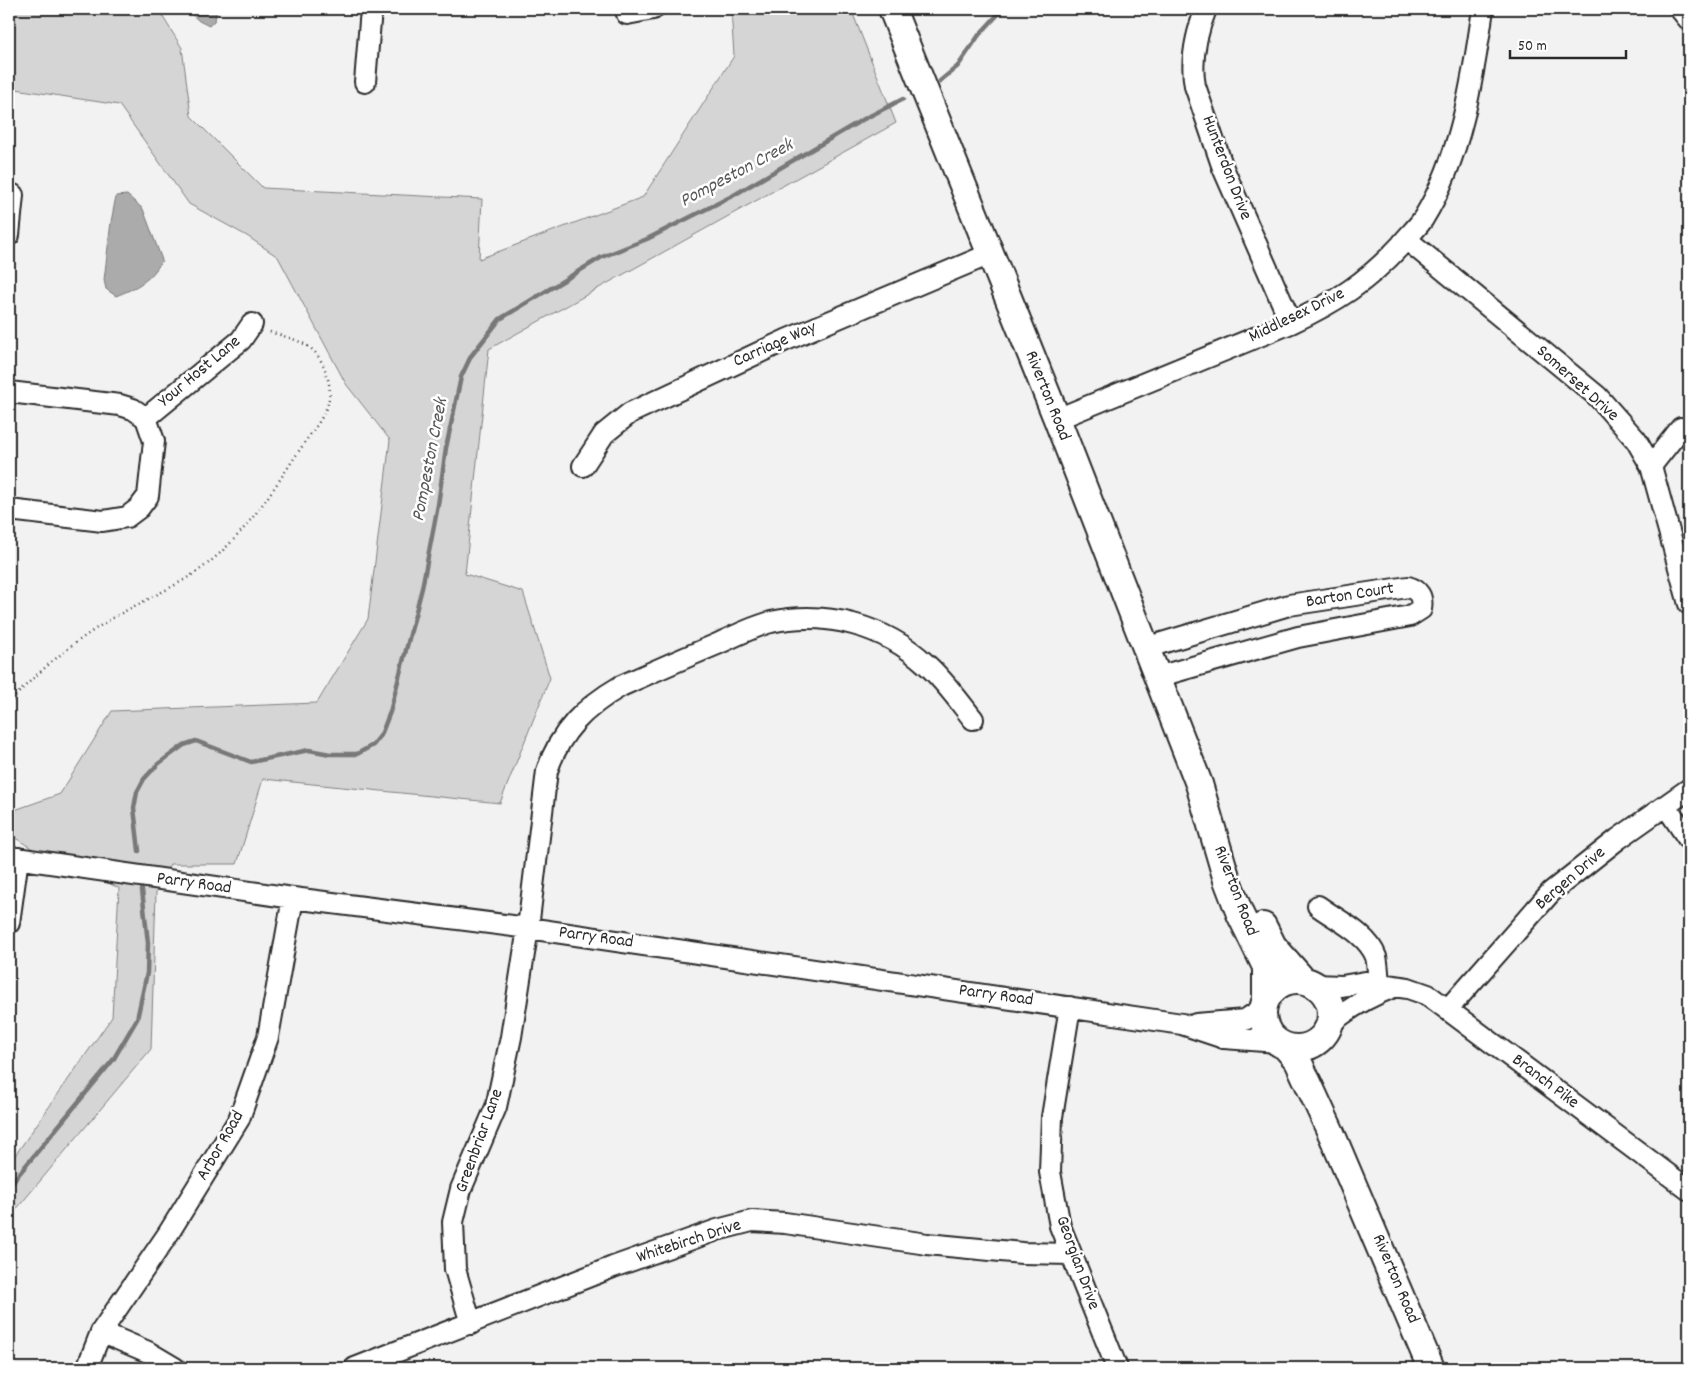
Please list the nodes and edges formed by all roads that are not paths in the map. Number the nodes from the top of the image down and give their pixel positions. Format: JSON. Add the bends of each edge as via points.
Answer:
{"nodes":[{"id":1,"x":371,"y":9,"type":"edge"},
{"id":2,"x":653,"y":9,"type":"edge"},
{"id":3,"x":892,"y":9,"type":"edge"},
{"id":4,"x":1206,"y":9,"type":"edge"},
{"id":5,"x":1483,"y":9,"type":"edge"},
{"id":6,"x":1680,"y":9,"type":"edge"},
{"id":7,"x":627,"y":14,"type":"dead end"},
{"id":8,"x":1689,"y":20,"type":"edge"},
{"id":9,"x":364,"y":82,"type":"dead end"},
{"id":10,"x":13,"y":195,"type":"dead end"},
{"id":11,"x":9,"y":235,"type":"edge"},
{"id":12,"x":1406,"y":239,"type":"junction"},
{"id":13,"x":990,"y":254,"type":"junction"},
{"id":14,"x":1291,"y":323,"type":"junction"},
{"id":15,"x":252,"y":324,"type":"road end"},
{"id":16,"x":9,"y":392,"type":"edge"},
{"id":17,"x":146,"y":418,"type":"junction"},
{"id":18,"x":1057,"y":419,"type":"junction"},
{"id":19,"x":1681,"y":428,"type":"dead end"},
{"id":20,"x":583,"y":466,"type":"dead end"},
{"id":21,"x":1651,"y":466,"type":"junction"},
{"id":22,"x":9,"y":510,"type":"edge"},
{"id":23,"x":1689,"y":604,"type":"edge"},
{"id":24,"x":1289,"y":606,"type":"junction"},
{"id":25,"x":1298,"y":636,"type":"junction"},
{"id":26,"x":1145,"y":648,"type":"junction"},
{"id":27,"x":1157,"y":677,"type":"junction"},
{"id":28,"x":973,"y":719,"type":"dead end"},
{"id":29,"x":1199,"y":784,"type":"junction"},
{"id":30,"x":1689,"y":789,"type":"edge"},
{"id":31,"x":1666,"y":806,"type":"junction"},
{"id":32,"x":1689,"y":840,"type":"edge"},
{"id":33,"x":13,"y":858,"type":"edge"},
{"id":34,"x":293,"y":898,"type":"junction"},
{"id":35,"x":1318,"y":906,"type":"dead end"},
{"id":36,"x":9,"y":923,"type":"edge"},
{"id":37,"x":528,"y":928,"type":"junction"},
{"id":38,"x":1309,"y":982,"type":"junction"},
{"id":39,"x":1387,"y":985,"type":"junction"},
{"id":40,"x":1265,"y":1003,"type":"junction"},
{"id":41,"x":1070,"y":1007,"type":"junction"},
{"id":42,"x":1448,"y":1009,"type":"junction"},
{"id":43,"x":1182,"y":1024,"type":"junction"},
{"id":44,"x":1326,"y":1031,"type":"junction"},
{"id":45,"x":1281,"y":1044,"type":"junction"},
{"id":46,"x":1357,"y":1189,"type":"junction"},
{"id":47,"x":1689,"y":1190,"type":"edge"},
{"id":48,"x":1071,"y":1254,"type":"junction"},
{"id":49,"x":471,"y":1324,"type":"junction"},
{"id":50,"x":101,"y":1332,"type":"junction"},
{"id":51,"x":87,"y":1368,"type":"edge"},
{"id":52,"x":175,"y":1368,"type":"edge"},
{"id":53,"x":355,"y":1368,"type":"edge"},
{"id":54,"x":1117,"y":1368,"type":"edge"},
{"id":55,"x":1431,"y":1368,"type":"edge"}],
"edges":[{"from":1,"to":9,"type":"street"},
{"from":2,"to":7,"type":"street"},
{"from":3,"to":13,"type":"main road","name":"Riverton Road"},
{"from":4,"to":14,"type":"street","name":"Hunterdon Drive","via":[[1196,37],[1192,72],[1195,86],[1223,168]]},
{"from":5,"to":12,"type":"street","name":"Middlesex Drive","via":[[1459,133],[1440,186],[1422,220]]},
{"from":6,"to":8,"type":"street"},
{"from":10,"to":11,"type":"street"},
{"from":12,"to":14,"type":"street","name":"Middlesex Drive","via":[[1380,268],[1356,288]]},
{"from":12,"to":21,"type":"street","name":"Somerset Drive","via":[[1597,396],[1636,440]]},
{"from":13,"to":18,"type":"main road","name":"Riverton Road"},
{"from":13,"to":20,"type":"street","name":"Carriage Way","via":[[786,340],[630,413],[604,434]]},
{"from":14,"to":18,"type":"street","name":"Middlesex Drive"},
{"from":15,"to":17,"type":"street","name":"Your Host Lane","via":[[241,340]]},
{"from":16,"to":17,"type":"street","via":[[120,405]]},
{"from":17,"to":22,"type":"street","via":[[154,441],[148,496],[127,517],[103,521]]},
{"from":18,"to":26,"type":"main road","name":"Riverton Road"},
{"from":19,"to":21,"type":"street"},
{"from":21,"to":23,"type":"street","name":"Somerset Drive"},
{"from":24,"to":25,"type":"street"},
{"from":24,"to":25,"type":"street","name":"Barton Court","via":[[1408,587],[1420,594],[1421,609],[1410,616]]},
{"from":24,"to":26,"type":"street","name":"Barton Court"},
{"from":25,"to":27,"type":"street","name":"Barton Court"},
{"from":26,"to":27,"type":"main road","name":"Riverton Road"},
{"from":27,"to":29,"type":"main road","name":"Riverton Road"},
{"from":28,"to":37,"type":"street","name":"Greenbriar Lane","via":[[939,677],[905,646],[886,635],[839,620],[771,622],[621,686],[601,697],[572,722],[553,754],[548,771]]},
{"from":29,"to":38,"type":"main road","name":"Riverton Road","via":[[1273,946]]},
{"from":29,"to":40,"type":"main road","name":"Riverton Road","via":[[1227,880],[1266,968]]},
{"from":30,"to":31,"type":"street","name":"Bergen Drive"},
{"from":31,"to":32,"type":"street"},
{"from":31,"to":42,"type":"street","name":"Bergen Drive","via":[[1551,892]]},
{"from":33,"to":34,"type":"street","name":"Parry Road"},
{"from":33,"to":36,"type":"street"},
{"from":34,"to":37,"type":"street","name":"Parry Road"},
{"from":34,"to":50,"type":"street","name":"Arbor Road","via":[[268,1037],[240,1119],[168,1234]]},
{"from":35,"to":39,"type":"street","via":[[1371,947]]},
{"from":37,"to":41,"type":"street","name":"Parry Road"},
{"from":37,"to":49,"type":"street","name":"Greenbriar Lane","via":[[496,1107],[461,1189],[453,1222],[456,1269]]},
{"from":38,"to":39,"type":"street","name":"Branch Pike","via":[[1342,986],[1365,982]]},
{"from":38,"to":40,"type":"main road","via":[[1292,980],[1282,983],[1274,988]]},
{"from":38,"to":44,"type":"main road","via":[[1326,994],[1330,1003]]},
{"from":39,"to":42,"type":"street","name":"Branch Pike","via":[[1428,995]]},
{"from":39,"to":44,"type":"street","via":[[1348,1008]]},
{"from":40,"to":43,"type":"street","name":"Parry Road","via":[[1245,1020]]},
{"from":40,"to":45,"type":"main road","via":[[1264,1024]]},
{"from":41,"to":43,"type":"street","name":"Parry Road"},
{"from":41,"to":48,"type":"street","name":"Georgian Drive","via":[[1052,1117],[1050,1172],[1060,1226]]},
{"from":42,"to":47,"type":"street","name":"Branch Pike"},
{"from":43,"to":45,"type":"street","name":"Parry Road","via":[[1224,1038]]},
{"from":44,"to":45,"type":"main road","via":[[1306,1047],[1295,1049]]},
{"from":44,"to":46,"type":"main road","name":"Riverton Road","via":[[1321,1070]]},
{"from":45,"to":46,"type":"main road","name":"Riverton Road","via":[[1298,1061]]},
{"from":46,"to":55,"type":"main road","name":"Riverton Road"},
{"from":48,"to":49,"type":"street","name":"Whitebirch Drive","via":[[927,1244],[752,1221],[613,1267]]},
{"from":48,"to":54,"type":"street","name":"Georgian Drive"},
{"from":49,"to":53,"type":"street","name":"Whitebirch Drive"},
{"from":50,"to":51,"type":"street","name":"Arbor Road"},
{"from":50,"to":52,"type":"street","via":[[148,1352]]}]}
